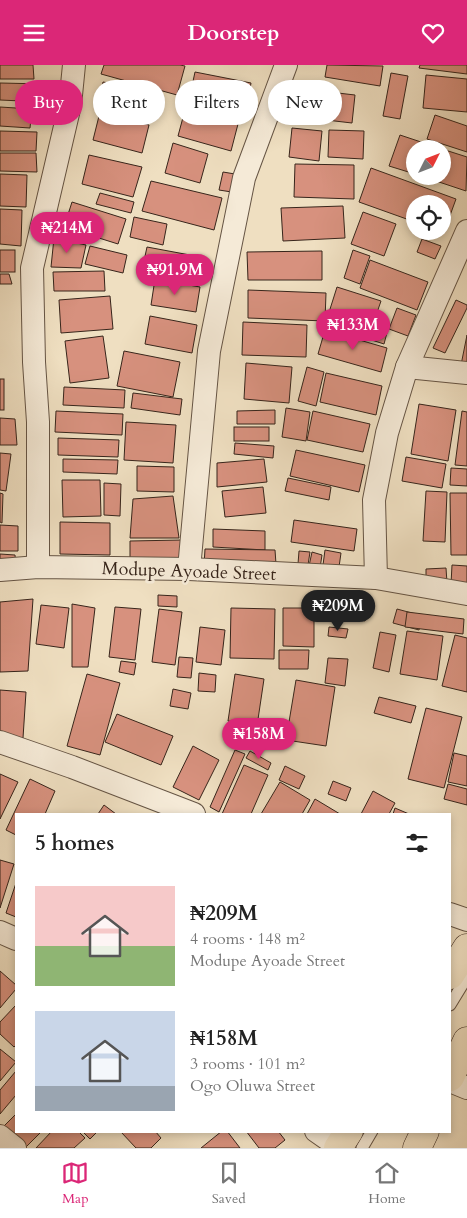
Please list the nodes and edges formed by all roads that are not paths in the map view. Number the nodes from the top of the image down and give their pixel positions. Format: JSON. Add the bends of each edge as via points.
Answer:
{"nodes":[{"id":1,"x":74,"y":65,"type":"edge"},
{"id":2,"x":286,"y":65,"type":"edge"},
{"id":3,"x":467,"y":231,"type":"edge"},
{"id":4,"x":407,"y":367,"type":"junction"},
{"id":5,"x":467,"y":373,"type":"edge"},
{"id":6,"x":38,"y":567,"type":"junction"},
{"id":7,"x":189,"y":569,"type":"junction"},
{"id":8,"x":0,"y":570,"type":"edge"},
{"id":9,"x":376,"y":578,"type":"junction"},
{"id":10,"x":467,"y":594,"type":"edge"},
{"id":11,"x":0,"y":742,"type":"edge"},
{"id":12,"x":191,"y":813,"type":"edge"},
{"id":13,"x":451,"y":915,"type":"edge"},
{"id":14,"x":467,"y":920,"type":"edge"},
{"id":15,"x":0,"y":931,"type":"edge"},
{"id":16,"x":15,"y":938,"type":"edge"},
{"id":17,"x":467,"y":948,"type":"edge"},
{"id":18,"x":451,"y":973,"type":"edge"},
{"id":19,"x":467,"y":977,"type":"edge"},
{"id":20,"x":451,"y":1003,"type":"edge"},
{"id":21,"x":467,"y":1041,"type":"edge"},
{"id":22,"x":451,"y":1075,"type":"edge"},
{"id":23,"x":451,"y":1081,"type":"edge"},
{"id":24,"x":467,"y":1088,"type":"edge"},
{"id":25,"x":319,"y":1133,"type":"edge"},
{"id":26,"x":348,"y":1133,"type":"edge"},
{"id":27,"x":371,"y":1133,"type":"edge"},
{"id":28,"x":424,"y":1133,"type":"edge"},
{"id":29,"x":0,"y":1137,"type":"edge"},
{"id":30,"x":15,"y":1148,"type":"edge"},
{"id":31,"x":339,"y":1148,"type":"edge"},
{"id":32,"x":362,"y":1148,"type":"edge"},
{"id":33,"x":418,"y":1148,"type":"edge"}],
"edges":[{"from":1,"to":6,"type":"street","via":[[70,105],[32,268],[38,421]]},
{"from":2,"to":7,"type":"street","via":[[244,178],[209,351]]},
{"from":3,"to":4,"type":"street"},
{"from":4,"to":5,"type":"street"},
{"from":4,"to":9,"type":"street","via":[[386,433],[374,500]]},
{"from":6,"to":7,"type":"street","name":"Modupe Ayoade Street"},
{"from":6,"to":8,"type":"street","name":"Modupe Ayoade Street"},
{"from":7,"to":9,"type":"street","name":"Modupe Ayoade Street"},
{"from":9,"to":10,"type":"street","name":"Modupe Ayoade Street"},
{"from":11,"to":12,"type":"street"},
{"from":13,"to":14,"type":"street"},
{"from":15,"to":16,"type":"street"},
{"from":17,"to":18,"type":"highway"},
{"from":19,"to":20,"type":"lane"},
{"from":21,"to":22,"type":"highway"},
{"from":23,"to":24,"type":"street"},
{"from":25,"to":31,"type":"street"},
{"from":26,"to":31,"type":"highway"},
{"from":27,"to":32,"type":"lane"},
{"from":28,"to":33,"type":"highway"},
{"from":29,"to":30,"type":"street"}]}
